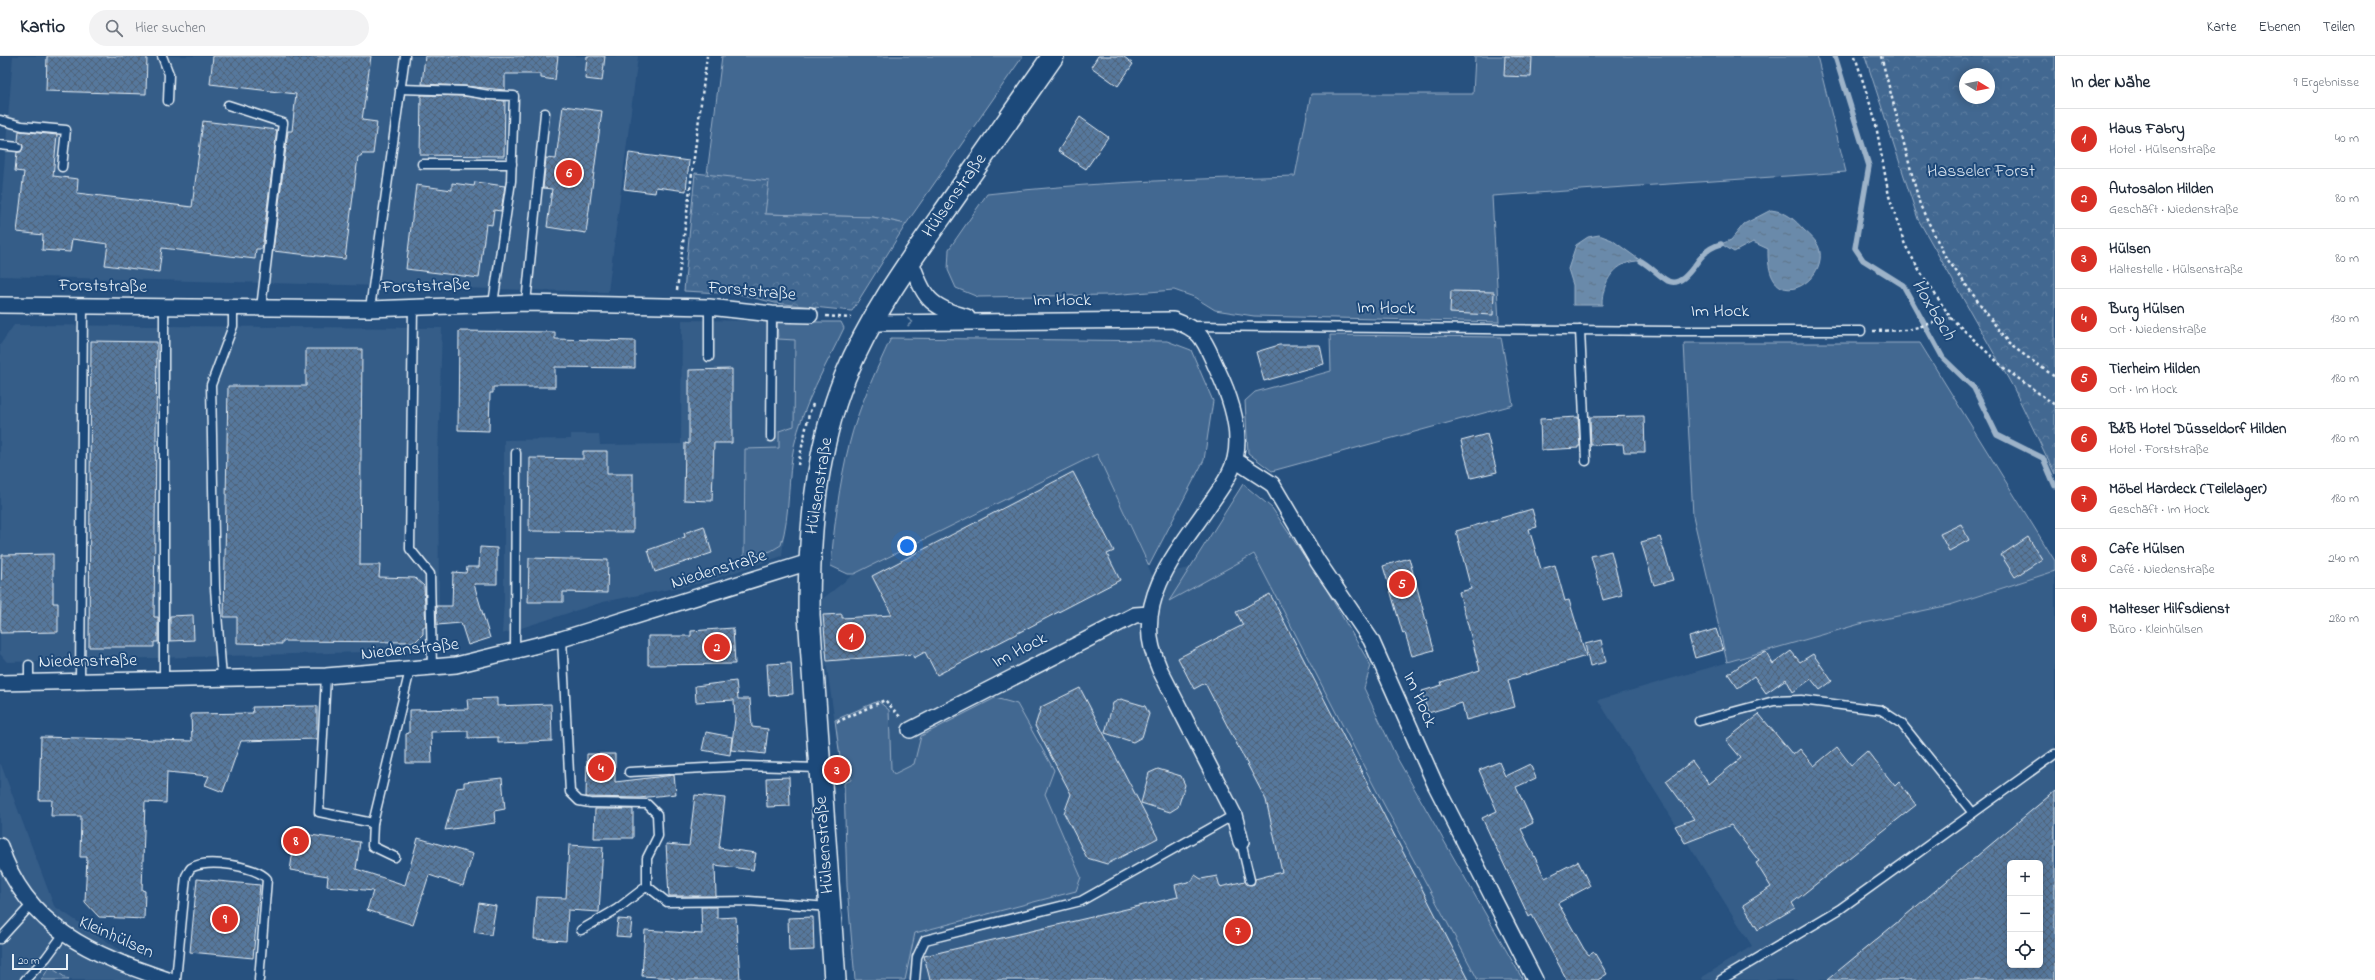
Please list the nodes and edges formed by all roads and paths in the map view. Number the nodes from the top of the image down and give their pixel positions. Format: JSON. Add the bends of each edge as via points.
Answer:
{"nodes":[{"id":1,"x":162,"y":56,"type":"edge"},
{"id":2,"x":405,"y":56,"type":"edge"},
{"id":3,"x":707,"y":56,"type":"edge"},
{"id":4,"x":1053,"y":56,"type":"edge"},
{"id":5,"x":1855,"y":56,"type":"edge"},
{"id":6,"x":1881,"y":56,"type":"edge"},
{"id":7,"x":400,"y":89,"type":"junction"},
{"id":8,"x":168,"y":100,"type":"dead end"},
{"id":9,"x":228,"y":105,"type":"dead end"},
{"id":10,"x":545,"y":112,"type":"dead end"},
{"id":11,"x":0,"y":120,"type":"edge"},
{"id":12,"x":0,"y":145,"type":"edge"},
{"id":13,"x":18,"y":147,"type":"dead end"},
{"id":14,"x":422,"y":164,"type":"dead end"},
{"id":15,"x":512,"y":164,"type":"junction"},
{"id":16,"x":62,"y":166,"type":"dead end"},
{"id":17,"x":910,"y":259,"type":"junction"},
{"id":18,"x":526,"y":303,"type":"junction"},
{"id":19,"x":493,"y":304,"type":"junction"},
{"id":20,"x":0,"y":305,"type":"edge"},
{"id":21,"x":83,"y":306,"type":"junction"},
{"id":22,"x":413,"y":306,"type":"junction"},
{"id":23,"x":675,"y":306,"type":"junction"},
{"id":24,"x":709,"y":306,"type":"junction"},
{"id":25,"x":164,"y":307,"type":"junction"},
{"id":26,"x":233,"y":308,"type":"junction"},
{"id":27,"x":261,"y":308,"type":"junction"},
{"id":28,"x":370,"y":309,"type":"junction"},
{"id":29,"x":772,"y":314,"type":"junction"},
{"id":30,"x":810,"y":315,"type":"joint"},
{"id":31,"x":1950,"y":318,"type":"junction"},
{"id":32,"x":862,"y":320,"type":"junction"},
{"id":33,"x":980,"y":320,"type":"junction"},
{"id":34,"x":1190,"y":326,"type":"junction"},
{"id":35,"x":1580,"y":330,"type":"junction"},
{"id":36,"x":1861,"y":331,"type":"joint"},
{"id":37,"x":710,"y":357,"type":"dead end"},
{"id":38,"x":2055,"y":377,"type":"edge"},
{"id":39,"x":2055,"y":404,"type":"edge"},
{"id":40,"x":771,"y":437,"type":"dead end"},
{"id":41,"x":516,"y":454,"type":"dead end"},
{"id":42,"x":1235,"y":460,"type":"junction"},
{"id":43,"x":1586,"y":461,"type":"dead end"},
{"id":44,"x":809,"y":562,"type":"junction"},
{"id":45,"x":1150,"y":614,"type":"junction"},
{"id":46,"x":562,"y":639,"type":"junction"},
{"id":47,"x":515,"y":652,"type":"junction"},
{"id":48,"x":29,"y":665,"type":"dead end"},
{"id":49,"x":432,"y":668,"type":"junction"},
{"id":50,"x":410,"y":670,"type":"junction"},
{"id":51,"x":326,"y":676,"type":"junction"},
{"id":52,"x":222,"y":678,"type":"junction"},
{"id":53,"x":164,"y":679,"type":"junction"},
{"id":54,"x":80,"y":681,"type":"junction"},
{"id":55,"x":29,"y":682,"type":"junction"},
{"id":56,"x":0,"y":683,"type":"edge"},
{"id":57,"x":1699,"y":721,"type":"dead end"},
{"id":58,"x":831,"y":725,"type":"dead end"},
{"id":59,"x":910,"y":730,"type":"joint"},
{"id":60,"x":2055,"y":754,"type":"edge"},
{"id":61,"x":820,"y":768,"type":"junction"},
{"id":62,"x":629,"y":772,"type":"dead end"},
{"id":63,"x":1973,"y":813,"type":"junction"},
{"id":64,"x":1234,"y":815,"type":"junction"},
{"id":65,"x":373,"y":823,"type":"junction"},
{"id":66,"x":1241,"y":842,"type":"joint"},
{"id":67,"x":0,"y":846,"type":"edge"},
{"id":68,"x":395,"y":857,"type":"dead end"},
{"id":69,"x":1250,"y":880,"type":"dead end"},
{"id":70,"x":648,"y":886,"type":"junction"},
{"id":71,"x":31,"y":905,"type":"junction"},
{"id":72,"x":830,"y":908,"type":"junction"},
{"id":73,"x":581,"y":930,"type":"dead end"},
{"id":74,"x":63,"y":935,"type":"junction"},
{"id":75,"x":0,"y":939,"type":"edge"},
{"id":76,"x":25,"y":980,"type":"edge"},
{"id":77,"x":168,"y":980,"type":"edge"},
{"id":78,"x":176,"y":980,"type":"edge"},
{"id":79,"x":259,"y":980,"type":"edge"},
{"id":80,"x":835,"y":980,"type":"edge"},
{"id":81,"x":915,"y":980,"type":"edge"},
{"id":82,"x":1536,"y":980,"type":"edge"},
{"id":83,"x":1721,"y":980,"type":"edge"}],
"edges":[{"from":1,"to":8,"type":"lane","via":[[169,74]]},
{"from":2,"to":7,"type":"lane"},
{"from":3,"to":23,"type":"path"},
{"from":4,"to":17,"type":"main road","name":"Hülsenstraße"},
{"from":5,"to":31,"type":"path","via":[[1875,120],[1888,196],[1898,226],[1921,273]]},
{"from":6,"to":38,"type":"path","via":[[1920,205],[1945,256],[2009,344]]},
{"from":7,"to":15,"type":"lane","via":[[514,96]]},
{"from":7,"to":28,"type":"lane"},
{"from":9,"to":27,"type":"lane","via":[[283,123]]},
{"from":10,"to":18,"type":"lane"},
{"from":11,"to":16,"type":"lane","via":[[22,126],[66,130]]},
{"from":12,"to":13,"type":"lane"},
{"from":14,"to":15,"type":"lane"},
{"from":15,"to":19,"type":"lane"},
{"from":17,"to":32,"type":"main road","name":"Hülsenstraße"},
{"from":17,"to":33,"type":"street","name":"Im Hock","via":[[928,300],[952,313]]},
{"from":18,"to":19,"type":"street","name":"Forststraße"},
{"from":18,"to":23,"type":"street","name":"Forststraße"},
{"from":19,"to":22,"type":"street","name":"Forststraße"},
{"from":20,"to":21,"type":"street","name":"Forststraße"},
{"from":21,"to":25,"type":"street","name":"Forststraße"},
{"from":21,"to":54,"type":"lane"},
{"from":22,"to":28,"type":"street","name":"Forststraße"},
{"from":22,"to":49,"type":"lane","via":[[410,549],[430,574]]},
{"from":23,"to":24,"type":"street","name":"Forststraße"},
{"from":24,"to":29,"type":"street","name":"Forststraße"},
{"from":24,"to":37,"type":"lane"},
{"from":25,"to":26,"type":"street","name":"Forststraße"},
{"from":25,"to":53,"type":"lane"},
{"from":26,"to":27,"type":"street","name":"Forststraße"},
{"from":26,"to":52,"type":"lane","via":[[233,326],[211,385],[215,588]]},
{"from":27,"to":28,"type":"street","name":"Forststraße"},
{"from":29,"to":30,"type":"street","name":"Forststraße"},
{"from":29,"to":40,"type":"lane"},
{"from":30,"to":32,"type":"path","name":"Forststraße"},
{"from":31,"to":36,"type":"path","via":[[1907,330]]},
{"from":31,"to":39,"type":"path","via":[[2004,368]]},
{"from":32,"to":33,"type":"street","name":"Im Hock","one_way":true},
{"from":32,"to":44,"type":"main road","name":"Hülsenstraße","via":[[824,447]]},
{"from":33,"to":34,"type":"street","name":"Im Hock","via":[[1173,320]]},
{"from":34,"to":35,"type":"lane","name":"Im Hock"},
{"from":34,"to":42,"type":"street","name":"Im Hock","via":[[1203,339],[1228,391],[1236,422]]},
{"from":35,"to":36,"type":"lane","name":"Im Hock"},
{"from":35,"to":43,"type":"lane"},
{"from":41,"to":47,"type":"lane"},
{"from":42,"to":45,"type":"street","name":"Im Hock","via":[[1220,489],[1154,592]]},
{"from":42,"to":82,"type":"street","name":"Im Hock","via":[[1272,484],[1318,562],[1371,640],[1436,786]]},
{"from":44,"to":46,"type":"street","name":"Niedenstraße"},
{"from":44,"to":61,"type":"main road","name":"Hülsenstraße","via":[[811,663]]},
{"from":45,"to":59,"type":"street","name":"Im Hock","via":[[1135,615]]},
{"from":45,"to":64,"type":"street","name":"Im Hock","via":[[1151,647],[1160,670]]},
{"from":46,"to":47,"type":"street","name":"Niedenstraße"},
{"from":46,"to":70,"type":"lane","via":[[570,792],[580,801],[590,803],[647,804],[658,814],[658,836],[647,858]]},
{"from":47,"to":49,"type":"street","name":"Niedenstraße"},
{"from":48,"to":55,"type":"lane"},
{"from":49,"to":50,"type":"street","name":"Niedenstraße"},
{"from":50,"to":51,"type":"street","name":"Niedenstraße"},
{"from":50,"to":65,"type":"lane"},
{"from":51,"to":52,"type":"street","name":"Niedenstraße"},
{"from":51,"to":65,"type":"lane","via":[[320,812]]},
{"from":52,"to":53,"type":"street","name":"Niedenstraße"},
{"from":53,"to":54,"type":"street","name":"Niedenstraße"},
{"from":54,"to":55,"type":"street","name":"Niedenstraße"},
{"from":55,"to":56,"type":"street","name":"Niedenstraße"},
{"from":57,"to":63,"type":"lane","via":[[1774,701],[1801,700],[1881,710],[1901,723]]},
{"from":58,"to":59,"type":"path","via":[[885,700]]},
{"from":60,"to":63,"type":"lane"},
{"from":61,"to":62,"type":"lane","via":[[743,766]]},
{"from":61,"to":72,"type":"main road","name":"Hülsenstraße"},
{"from":63,"to":83,"type":"lane","via":[[1840,909]]},
{"from":64,"to":66,"type":"street","name":"Im Hock"},
{"from":64,"to":81,"type":"lane","via":[[1081,901],[925,940],[917,957]]},
{"from":65,"to":68,"type":"lane","via":[[372,846]]},
{"from":66,"to":69,"type":"lane"},
{"from":67,"to":71,"type":"street","name":"Kleinhülsen","via":[[13,877]]},
{"from":70,"to":72,"type":"lane","via":[[667,902],[749,901]]},
{"from":70,"to":73,"type":"lane","via":[[618,910]]},
{"from":71,"to":74,"type":"street","name":"Kleinhülsen"},
{"from":71,"to":75,"type":"lane"},
{"from":72,"to":80,"type":"main road","name":"Hülsenstraße"},
{"from":74,"to":76,"type":"lane"},
{"from":74,"to":77,"type":"street","name":"Kleinhülsen","via":[[101,956]]},
{"from":78,"to":79,"type":"lane","via":[[186,876],[190,869],[199,865],[216,864],[254,869],[267,879]]}]}
